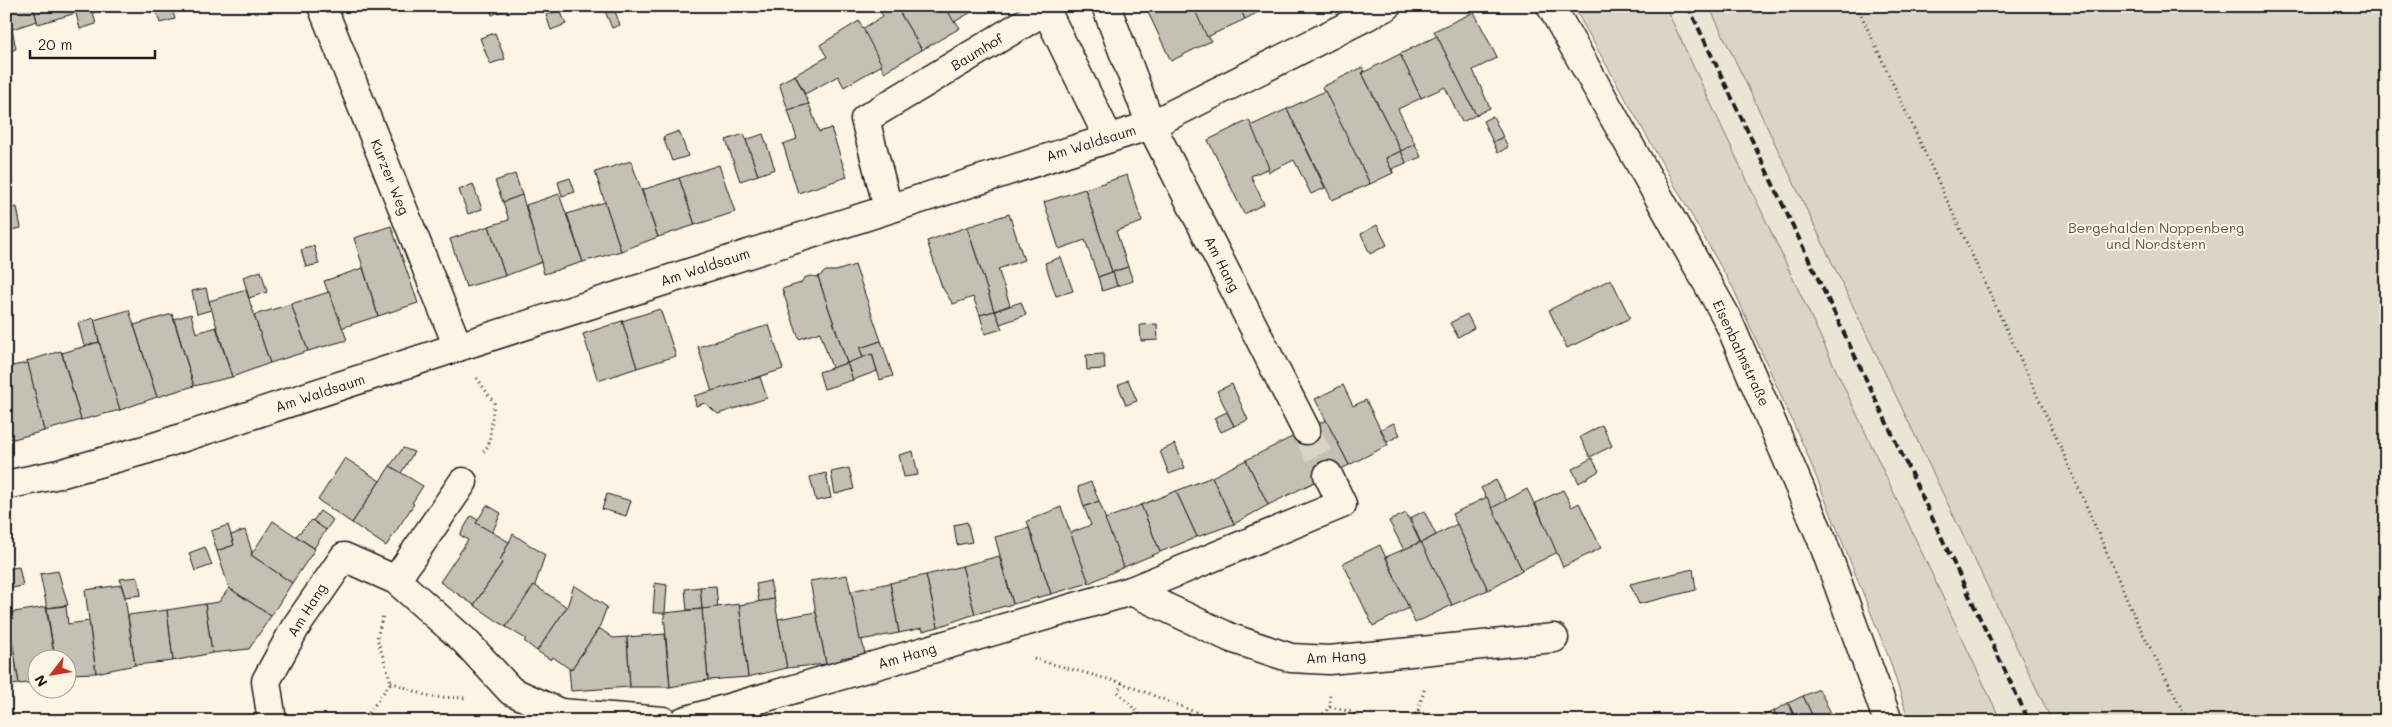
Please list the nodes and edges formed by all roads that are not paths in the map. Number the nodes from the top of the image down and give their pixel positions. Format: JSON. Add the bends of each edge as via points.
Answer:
{"nodes":[{"id":1,"x":322,"y":6,"type":"edge"},
{"id":2,"x":1106,"y":6,"type":"edge"},
{"id":3,"x":1387,"y":6,"type":"edge"},
{"id":4,"x":1551,"y":6,"type":"edge"},
{"id":5,"x":1151,"y":125,"type":"junction"},
{"id":6,"x":1108,"y":138,"type":"junction"},
{"id":7,"x":888,"y":208,"type":"junction"},
{"id":8,"x":458,"y":347,"type":"junction"},
{"id":9,"x":1306,"y":430,"type":"tunnel mouth"},
{"id":10,"x":1328,"y":475,"type":"tunnel mouth"},
{"id":11,"x":463,"y":482,"type":"road end"},
{"id":12,"x":6,"y":485,"type":"edge"},
{"id":13,"x":396,"y":580,"type":"junction"},
{"id":14,"x":1130,"y":591,"type":"junction"},
{"id":15,"x":1554,"y":638,"type":"dead end"},
{"id":16,"x":560,"y":717,"type":"edge"},
{"id":17,"x":272,"y":721,"type":"edge"},
{"id":18,"x":662,"y":721,"type":"edge"},
{"id":19,"x":684,"y":721,"type":"edge"},
{"id":20,"x":1888,"y":721,"type":"edge"}],
"edges":[{"from":1,"to":8,"type":"street","name":"Kurzer Weg"},
{"from":2,"to":5,"type":"street","name":"Am Hang"},
{"from":3,"to":5,"type":"street","name":"Am Waldsaum"},
{"from":4,"to":20,"type":"street","name":"Eisenbahnstraße","via":[[1727,318],[1822,540]]},
{"from":5,"to":6,"type":"street","name":"Am Waldsaum"},
{"from":5,"to":9,"type":"street","name":"Am Hang"},
{"from":6,"to":7,"type":"street","name":"Am Waldsaum"},
{"from":6,"to":7,"type":"street","name":"Baumhof","via":[[1046,10],[866,119]]},
{"from":7,"to":8,"type":"street","name":"Am Waldsaum"},
{"from":8,"to":12,"type":"street","name":"Am Waldsaum","via":[[148,449]]},
{"from":10,"to":14,"type":"street","name":"Am Hang","via":[[1342,504]]},
{"from":11,"to":13,"type":"street"},
{"from":13,"to":16,"type":"street","name":"Am Hang","via":[[464,641],[511,691]]},
{"from":13,"to":17,"type":"street","name":"Am Hang","via":[[344,557],[295,628],[266,681]]},
{"from":14,"to":15,"type":"street","name":"Am Hang","via":[[1231,638],[1291,658],[1329,660]]},
{"from":14,"to":19,"type":"street","name":"Am Hang"},
{"from":16,"to":18,"type":"street","name":"Am Hang"}]}
